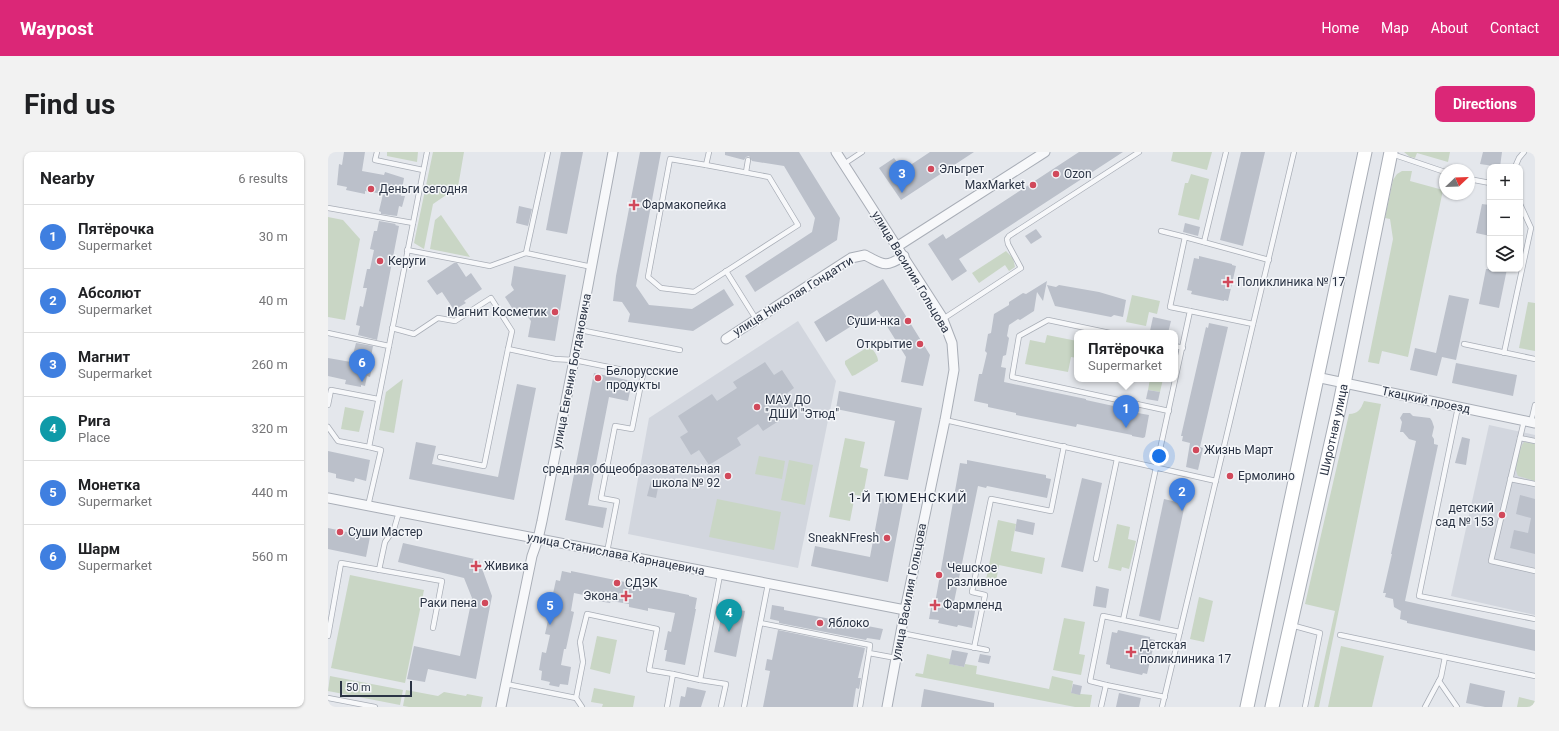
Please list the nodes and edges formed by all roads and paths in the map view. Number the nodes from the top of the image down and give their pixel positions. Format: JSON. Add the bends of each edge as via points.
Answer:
{"nodes":[{"id":1,"x":377,"y":152,"type":"edge"},
{"id":2,"x":427,"y":152,"type":"edge"},
{"id":3,"x":548,"y":152,"type":"edge"},
{"id":4,"x":613,"y":152,"type":"edge"},
{"id":5,"x":709,"y":152,"type":"edge"},
{"id":6,"x":836,"y":152,"type":"edge"},
{"id":7,"x":862,"y":152,"type":"edge"},
{"id":8,"x":1045,"y":152,"type":"edge"},
{"id":9,"x":1139,"y":152,"type":"edge"},
{"id":10,"x":1226,"y":152,"type":"edge"},
{"id":11,"x":1294,"y":152,"type":"edge"},
{"id":12,"x":1365,"y":152,"type":"edge"},
{"id":13,"x":1524,"y":152,"type":"edge"},
{"id":14,"x":1391,"y":153,"type":"edge"},
{"id":15,"x":748,"y":160,"type":"dead end"},
{"id":16,"x":844,"y":164,"type":"junction"},
{"id":17,"x":1516,"y":164,"type":"edge"},
{"id":18,"x":706,"y":165,"type":"junction"},
{"id":19,"x":423,"y":170,"type":"junction"},
{"id":20,"x":1439,"y":170,"type":"edge"},
{"id":21,"x":746,"y":172,"type":"junction"},
{"id":22,"x":1475,"y":180,"type":"edge"},
{"id":23,"x":1487,"y":182,"type":"edge"},
{"id":24,"x":328,"y":208,"type":"edge"},
{"id":25,"x":1523,"y":211,"type":"edge"},
{"id":26,"x":413,"y":224,"type":"junction"},
{"id":27,"x":1161,"y":231,"type":"dead end"},
{"id":28,"x":1185,"y":237,"type":"junction"},
{"id":29,"x":1204,"y":242,"type":"junction"},
{"id":30,"x":898,"y":246,"type":"junction"},
{"id":31,"x":407,"y":250,"type":"junction"},
{"id":32,"x":526,"y":253,"type":"junction"},
{"id":33,"x":904,"y":256,"type":"junction"},
{"id":34,"x":1269,"y":260,"type":"junction"},
{"id":35,"x":592,"y":267,"type":"junction"},
{"id":36,"x":726,"y":271,"type":"junction"},
{"id":37,"x":1190,"y":311,"type":"junction"},
{"id":38,"x":756,"y":319,"type":"junction"},
{"id":39,"x":943,"y":319,"type":"junction"},
{"id":40,"x":1253,"y":324,"type":"junction"},
{"id":41,"x":392,"y":328,"type":"junction"},
{"id":42,"x":580,"y":330,"type":"junction"},
{"id":43,"x":1096,"y":330,"type":"edge"},
{"id":44,"x":328,"y":332,"type":"edge"},
{"id":45,"x":726,"y":339,"type":"dead end"},
{"id":46,"x":1464,"y":344,"type":"dead end"},
{"id":47,"x":389,"y":346,"type":"junction"},
{"id":48,"x":1178,"y":347,"type":"edge"},
{"id":49,"x":1183,"y":348,"type":"junction"},
{"id":50,"x":508,"y":349,"type":"junction"},
{"id":51,"x":680,"y":350,"type":"dead end"},
{"id":52,"x":1504,"y":353,"type":"junction"},
{"id":53,"x":1535,"y":359,"type":"edge"},
{"id":54,"x":574,"y":360,"type":"junction"},
{"id":55,"x":1178,"y":370,"type":"edge"},
{"id":56,"x":1316,"y":377,"type":"junction"},
{"id":57,"x":1175,"y":382,"type":"edge"},
{"id":58,"x":1344,"y":382,"type":"junction"},
{"id":59,"x":378,"y":399,"type":"junction"},
{"id":60,"x":1535,"y":404,"type":"edge"},
{"id":61,"x":328,"y":405,"type":"edge"},
{"id":62,"x":1458,"y":407,"type":"junction"},
{"id":63,"x":1169,"y":411,"type":"junction"},
{"id":64,"x":945,"y":420,"type":"junction"},
{"id":65,"x":1530,"y":422,"type":"edge"},
{"id":66,"x":328,"y":428,"type":"edge"},
{"id":67,"x":1520,"y":438,"type":"junction"},
{"id":68,"x":1535,"y":441,"type":"edge"},
{"id":69,"x":1064,"y":446,"type":"junction"},
{"id":70,"x":369,"y":447,"type":"junction"},
{"id":71,"x":440,"y":457,"type":"dead end"},
{"id":72,"x":1117,"y":458,"type":"junction"},
{"id":73,"x":1157,"y":467,"type":"junction"},
{"id":74,"x":1510,"y":479,"type":"junction"},
{"id":75,"x":1216,"y":481,"type":"junction"},
{"id":76,"x":1535,"y":484,"type":"edge"},
{"id":77,"x":328,"y":498,"type":"edge"},
{"id":78,"x":368,"y":506,"type":"junction"},
{"id":79,"x":399,"y":512,"type":"junction"},
{"id":80,"x":538,"y":539,"type":"junction"},
{"id":81,"x":607,"y":552,"type":"junction"},
{"id":82,"x":1096,"y":559,"type":"dead end"},
{"id":83,"x":379,"y":570,"type":"junction"},
{"id":84,"x":1535,"y":571,"type":"edge"},
{"id":85,"x":720,"y":575,"type":"junction"},
{"id":86,"x":768,"y":584,"type":"junction"},
{"id":87,"x":905,"y":610,"type":"junction"},
{"id":88,"x":1535,"y":619,"type":"edge"},
{"id":89,"x":1123,"y":620,"type":"junction"},
{"id":90,"x":761,"y":623,"type":"junction"},
{"id":91,"x":1290,"y":625,"type":"junction"},
{"id":92,"x":433,"y":628,"type":"dead end"},
{"id":93,"x":1180,"y":632,"type":"junction"},
{"id":94,"x":901,"y":633,"type":"junction"},
{"id":95,"x":1340,"y":635,"type":"dead end"},
{"id":96,"x":328,"y":636,"type":"edge"},
{"id":97,"x":974,"y":648,"type":"junction"},
{"id":98,"x":988,"y":650,"type":"dead end"},
{"id":99,"x":869,"y":653,"type":"junction"},
{"id":100,"x":1445,"y":657,"type":"junction"},
{"id":101,"x":896,"y":658,"type":"junction"},
{"id":102,"x":673,"y":674,"type":"junction"},
{"id":103,"x":1535,"y":676,"type":"edge"},
{"id":104,"x":700,"y":680,"type":"junction"},
{"id":105,"x":1439,"y":681,"type":"junction"},
{"id":106,"x":505,"y":684,"type":"junction"},
{"id":107,"x":1106,"y":685,"type":"junction"},
{"id":108,"x":1165,"y":697,"type":"junction"},
{"id":109,"x":328,"y":698,"type":"edge"},
{"id":110,"x":576,"y":698,"type":"junction"},
{"id":111,"x":365,"y":706,"type":"edge"},
{"id":112,"x":375,"y":707,"type":"edge"},
{"id":113,"x":501,"y":707,"type":"edge"},
{"id":114,"x":582,"y":707,"type":"edge"},
{"id":115,"x":667,"y":707,"type":"edge"},
{"id":116,"x":720,"y":707,"type":"edge"},
{"id":117,"x":744,"y":707,"type":"edge"},
{"id":118,"x":860,"y":707,"type":"edge"},
{"id":119,"x":887,"y":707,"type":"edge"},
{"id":120,"x":1101,"y":707,"type":"edge"},
{"id":121,"x":1162,"y":707,"type":"edge"},
{"id":122,"x":1247,"y":707,"type":"edge"},
{"id":123,"x":1272,"y":707,"type":"edge"},
{"id":124,"x":1305,"y":707,"type":"edge"},
{"id":125,"x":1425,"y":707,"type":"edge"},
{"id":126,"x":1457,"y":707,"type":"edge"}],
"edges":[{"from":1,"to":19,"type":"lane","via":[[375,160]]},
{"from":2,"to":19,"type":"lane"},
{"from":3,"to":32,"type":"lane"},
{"from":4,"to":35,"type":"street","name":"улица Евгения Богдановича"},
{"from":5,"to":18,"type":"lane"},
{"from":6,"to":16,"type":"street","name":"улица Василия Гольцова"},
{"from":7,"to":16,"type":"lane"},
{"from":8,"to":30,"type":"street"},
{"from":9,"to":39,"type":"lane","via":[[1009,236],[1008,244],[1021,268]]},
{"from":10,"to":29,"type":"lane"},
{"from":11,"to":34,"type":"lane"},
{"from":12,"to":56,"type":"main road"},
{"from":13,"to":17,"type":"lane"},
{"from":14,"to":20,"type":"lane"},
{"from":14,"to":58,"type":"main road","name":"Широтная улица"},
{"from":15,"to":21,"type":"lane"},
{"from":16,"to":30,"type":"street","name":"улица Василия Гольцова"},
{"from":18,"to":21,"type":"lane"},
{"from":18,"to":36,"type":"lane","via":[[670,159],[648,277],[661,288],[694,292]]},
{"from":19,"to":26,"type":"lane"},
{"from":21,"to":36,"type":"lane","via":[[769,177],[798,225]]},
{"from":22,"to":23,"type":"lane"},
{"from":24,"to":26,"type":"lane"},
{"from":25,"to":52,"type":"lane","via":[[1530,228]]},
{"from":26,"to":31,"type":"lane"},
{"from":27,"to":28,"type":"lane"},
{"from":28,"to":29,"type":"lane"},
{"from":28,"to":37,"type":"lane","via":[[1170,307]]},
{"from":29,"to":34,"type":"lane"},
{"from":30,"to":33,"type":"street","name":"улица Василия Гольцова"},
{"from":31,"to":32,"type":"lane","via":[[490,266]]},
{"from":31,"to":41,"type":"lane"},
{"from":32,"to":35,"type":"lane"},
{"from":33,"to":38,"type":"street","name":"улица Николая Гондатти","via":[[892,264],[881,263],[865,255],[851,258]]},
{"from":33,"to":39,"type":"street","name":"улица Василия Гольцова"},
{"from":34,"to":40,"type":"lane"},
{"from":35,"to":42,"type":"street","name":"улица Евгения Богдановича"},
{"from":36,"to":38,"type":"lane"},
{"from":37,"to":40,"type":"lane"},
{"from":37,"to":49,"type":"lane"},
{"from":38,"to":45,"type":"street","name":"улица Николая Гондатти"},
{"from":39,"to":64,"type":"street","name":"улица Василия Гольцова","via":[[952,343],[954,361]]},
{"from":40,"to":75,"type":"lane"},
{"from":41,"to":47,"type":"lane"},
{"from":41,"to":50,"type":"lane","via":[[414,334],[438,318],[455,321],[491,298],[512,331]]},
{"from":42,"to":51,"type":"lane"},
{"from":42,"to":54,"type":"street","name":"улица Евгения Богдановича"},
{"from":43,"to":63,"type":"lane","via":[[1048,320],[1020,336],[1012,377]]},
{"from":44,"to":47,"type":"lane"},
{"from":46,"to":52,"type":"lane"},
{"from":47,"to":59,"type":"lane"},
{"from":48,"to":49,"type":"lane"},
{"from":49,"to":55,"type":"lane"},
{"from":50,"to":54,"type":"lane","via":[[555,359]]},
{"from":50,"to":71,"type":"lane","via":[[484,466]]},
{"from":52,"to":53,"type":"lane"},
{"from":54,"to":80,"type":"street","name":"улица Евгения Богдановича"},
{"from":54,"to":81,"type":"lane","via":[[643,374],[632,429],[615,426],[601,498],[617,501]]},
{"from":56,"to":58,"type":"street","name":"Ткацкий проезд"},
{"from":56,"to":122,"type":"main road"},
{"from":57,"to":63,"type":"lane"},
{"from":58,"to":62,"type":"street","name":"Ткацкий проезд"},
{"from":58,"to":91,"type":"main road","name":"Широтная улица"},
{"from":59,"to":61,"type":"lane","via":[[331,390]]},
{"from":59,"to":70,"type":"lane"},
{"from":60,"to":65,"type":"lane"},
{"from":62,"to":65,"type":"street","name":"Ткацкий проезд"},
{"from":62,"to":88,"type":"lane","via":[[1419,596]]},
{"from":63,"to":73,"type":"lane"},
{"from":64,"to":69,"type":"lane"},
{"from":64,"to":87,"type":"street","name":"улица Василия Гольцова"},
{"from":65,"to":67,"type":"lane"},
{"from":66,"to":70,"type":"lane","via":[[338,441]]},
{"from":67,"to":68,"type":"lane"},
{"from":67,"to":74,"type":"lane"},
{"from":69,"to":72,"type":"lane"},
{"from":69,"to":97,"type":"lane","via":[[1051,511],[991,499],[972,592],[985,595]]},
{"from":70,"to":78,"type":"lane","via":[[381,450]]},
{"from":72,"to":73,"type":"lane"},
{"from":72,"to":82,"type":"lane"},
{"from":73,"to":75,"type":"lane"},
{"from":73,"to":89,"type":"lane"},
{"from":74,"to":76,"type":"lane"},
{"from":74,"to":84,"type":"lane","via":[[1491,561]]},
{"from":75,"to":93,"type":"lane"},
{"from":77,"to":78,"type":"street","name":"улица Станислава Карнацевича"},
{"from":78,"to":79,"type":"street","name":"улица Станислава Карнацевича"},
{"from":79,"to":80,"type":"street","name":"улица Станислава Карнацевича"},
{"from":79,"to":83,"type":"lane","via":[[394,529],[385,542]]},
{"from":80,"to":81,"type":"street","name":"улица Станислава Карнацевича"},
{"from":80,"to":106,"type":"street","name":"улица Евгения Богдановича","via":[[532,556]]},
{"from":81,"to":85,"type":"street","name":"улица Станислава Карнацевича"},
{"from":83,"to":92,"type":"lane","via":[[442,581]]},
{"from":83,"to":96,"type":"lane","via":[[341,563]]},
{"from":85,"to":86,"type":"street","name":"улица Станислава Карнацевича"},
{"from":85,"to":104,"type":"lane"},
{"from":86,"to":87,"type":"street","name":"улица Станислава Карнацевича"},
{"from":86,"to":90,"type":"lane"},
{"from":87,"to":94,"type":"street","name":"улица Василия Гольцова"},
{"from":89,"to":93,"type":"lane"},
{"from":89,"to":107,"type":"lane","via":[[1103,616],[1090,681]]},
{"from":90,"to":99,"type":"lane","via":[[870,645]]},
{"from":90,"to":117,"type":"lane"},
{"from":91,"to":123,"type":"main road","name":"Широтная улица"},
{"from":91,"to":124,"type":"lane","via":[[1320,633]]},
{"from":93,"to":108,"type":"lane"},
{"from":94,"to":97,"type":"lane"},
{"from":94,"to":101,"type":"street","name":"улица Василия Гольцова"},
{"from":95,"to":100,"type":"lane"},
{"from":97,"to":98,"type":"lane"},
{"from":99,"to":101,"type":"lane"},
{"from":99,"to":118,"type":"lane"},
{"from":100,"to":103,"type":"lane"},
{"from":100,"to":105,"type":"lane"},
{"from":101,"to":119,"type":"street","name":"улица Василия Гольцова"},
{"from":102,"to":104,"type":"lane"},
{"from":102,"to":110,"type":"lane","via":[[649,670],[657,629],[587,614],[580,642],[583,662]]},
{"from":102,"to":115,"type":"lane"},
{"from":104,"to":116,"type":"lane","via":[[726,684]]},
{"from":105,"to":125,"type":"lane"},
{"from":105,"to":126,"type":"lane"},
{"from":106,"to":110,"type":"lane"},
{"from":106,"to":113,"type":"street","name":"улица Евгения Богдановича"},
{"from":107,"to":108,"type":"lane"},
{"from":107,"to":120,"type":"lane"},
{"from":108,"to":121,"type":"lane"},
{"from":109,"to":111,"type":"lane"},
{"from":110,"to":114,"type":"lane"},
{"from":111,"to":112,"type":"lane"}]}
